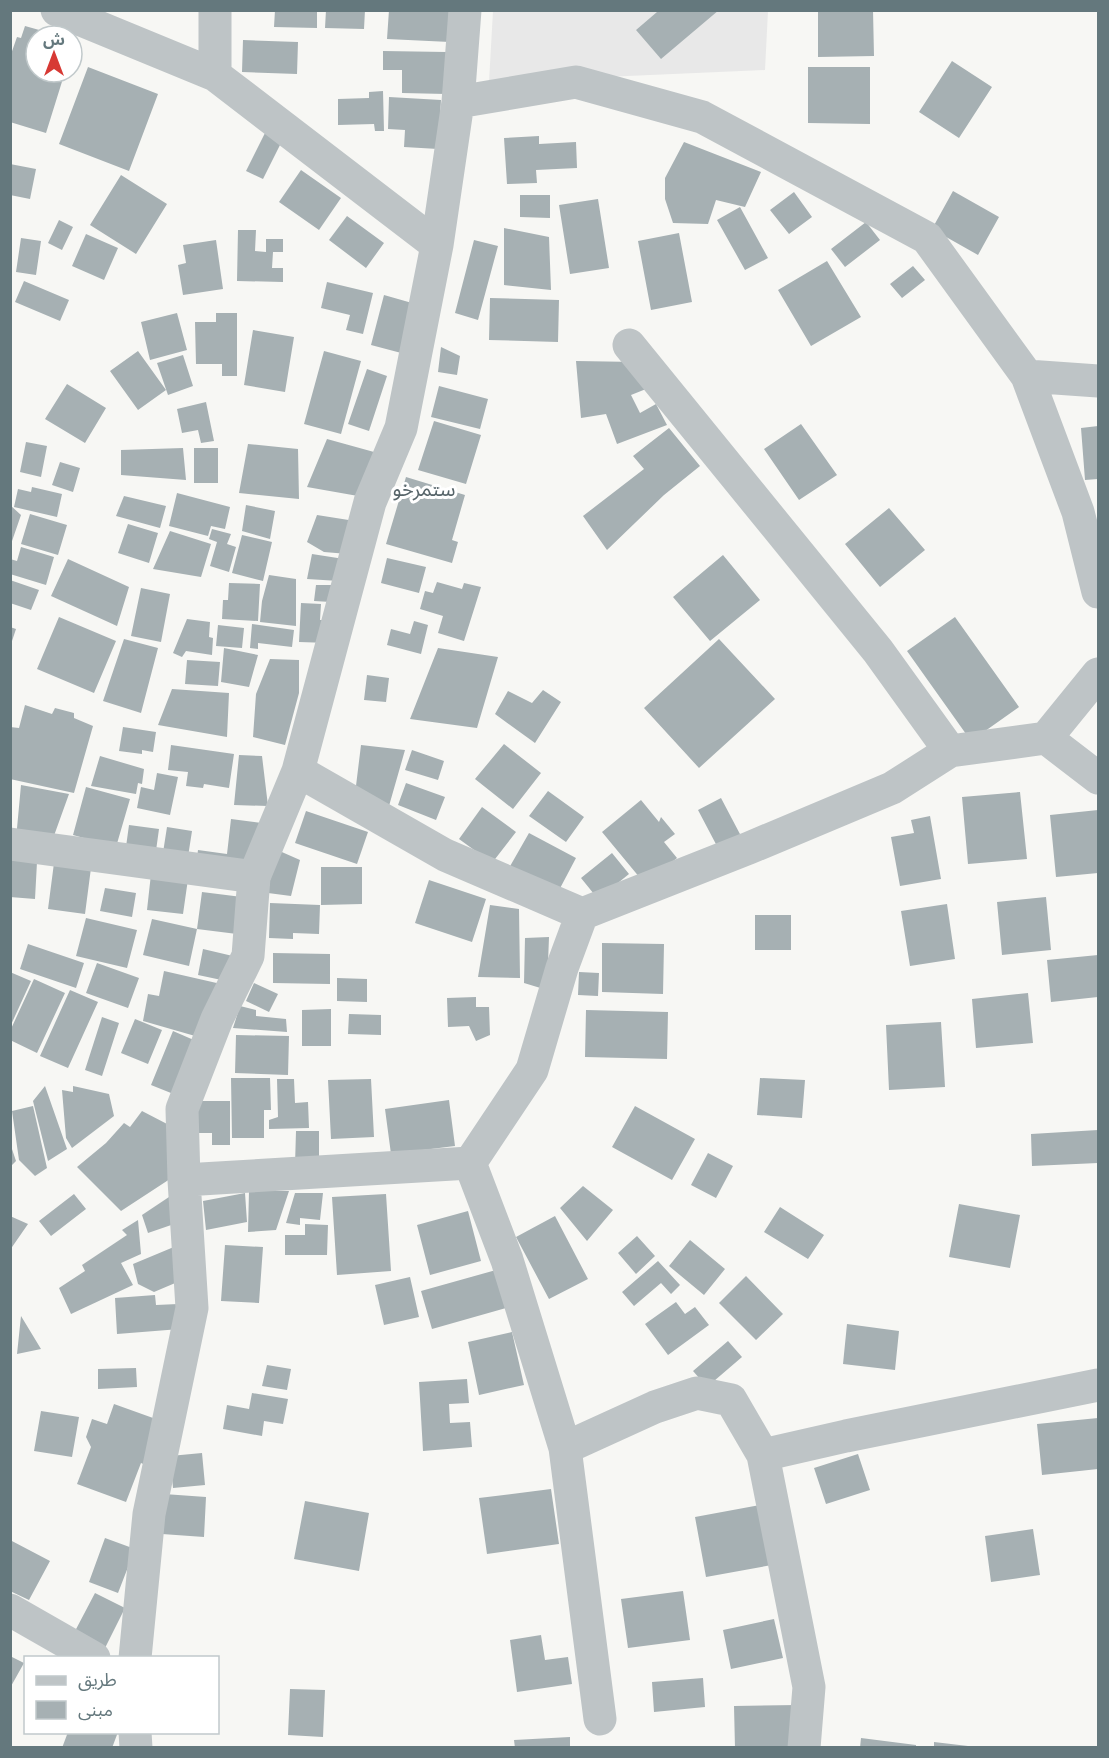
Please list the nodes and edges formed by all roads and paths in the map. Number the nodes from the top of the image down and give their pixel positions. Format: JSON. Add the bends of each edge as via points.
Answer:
{"nodes":[{"id":1,"x":57,"y":10,"type":"edge"},
{"id":2,"x":215,"y":10,"type":"edge"},
{"id":3,"x":465,"y":10,"type":"edge"},
{"id":4,"x":215,"y":75,"type":"junction"},
{"id":5,"x":458,"y":102,"type":"junction"},
{"id":6,"x":437,"y":245,"type":"junction"},
{"id":7,"x":629,"y":345,"type":"dead end"},
{"id":8,"x":1027,"y":376,"type":"junction"},
{"id":9,"x":1098,"y":381,"type":"edge"},
{"id":10,"x":1098,"y":592,"type":"edge"},
{"id":11,"x":1098,"y":674,"type":"edge"},
{"id":12,"x":1046,"y":738,"type":"junction"},
{"id":13,"x":950,"y":751,"type":"junction"},
{"id":14,"x":298,"y":771,"type":"junction"},
{"id":15,"x":1097,"y":776,"type":"edge"},
{"id":16,"x":10,"y":844,"type":"edge"},
{"id":17,"x":254,"y":877,"type":"junction"},
{"id":18,"x":582,"y":914,"type":"junction"},
{"id":19,"x":470,"y":1163,"type":"junction"},
{"id":20,"x":184,"y":1180,"type":"junction"},
{"id":21,"x":1098,"y":1385,"type":"edge"},
{"id":22,"x":565,"y":1448,"type":"junction"},
{"id":23,"x":763,"y":1455,"type":"junction"},
{"id":24,"x":10,"y":1610,"type":"edge"},
{"id":25,"x":90,"y":1656,"type":"edge"},
{"id":26,"x":135,"y":1656,"type":"edge"},
{"id":27,"x":600,"y":1719,"type":"dead end"},
{"id":28,"x":804,"y":1748,"type":"edge"}],
"edges":[{"from":1,"to":4,"type":"street"},
{"from":2,"to":4,"type":"street"},
{"from":3,"to":5,"type":"street"},
{"from":4,"to":6,"type":"street"},
{"from":5,"to":6,"type":"street"},
{"from":5,"to":8,"type":"street","via":[[576,82],[702,117],[927,238]]},
{"from":6,"to":14,"type":"street","via":[[401,428],[370,502]]},
{"from":7,"to":13,"type":"street","via":[[878,651]]},
{"from":8,"to":9,"type":"street"},
{"from":8,"to":10,"type":"street","via":[[1078,512]]},
{"from":11,"to":12,"type":"street"},
{"from":12,"to":13,"type":"street"},
{"from":12,"to":15,"type":"street"},
{"from":13,"to":18,"type":"street","via":[[892,789]]},
{"from":14,"to":17,"type":"street"},
{"from":14,"to":18,"type":"street","via":[[445,855]]},
{"from":16,"to":17,"type":"street"},
{"from":17,"to":20,"type":"street","via":[[248,956],[217,1019],[182,1109]]},
{"from":18,"to":19,"type":"street","via":[[532,1070]]},
{"from":19,"to":20,"type":"street"},
{"from":19,"to":22,"type":"street","via":[[507,1260]]},
{"from":20,"to":26,"type":"street","via":[[192,1308],[149,1514]]},
{"from":21,"to":23,"type":"street"},
{"from":22,"to":23,"type":"street","via":[[655,1407],[697,1393],[731,1400]]},
{"from":22,"to":27,"type":"street"},
{"from":23,"to":28,"type":"street","via":[[809,1687]]},
{"from":24,"to":25,"type":"street"}]}
